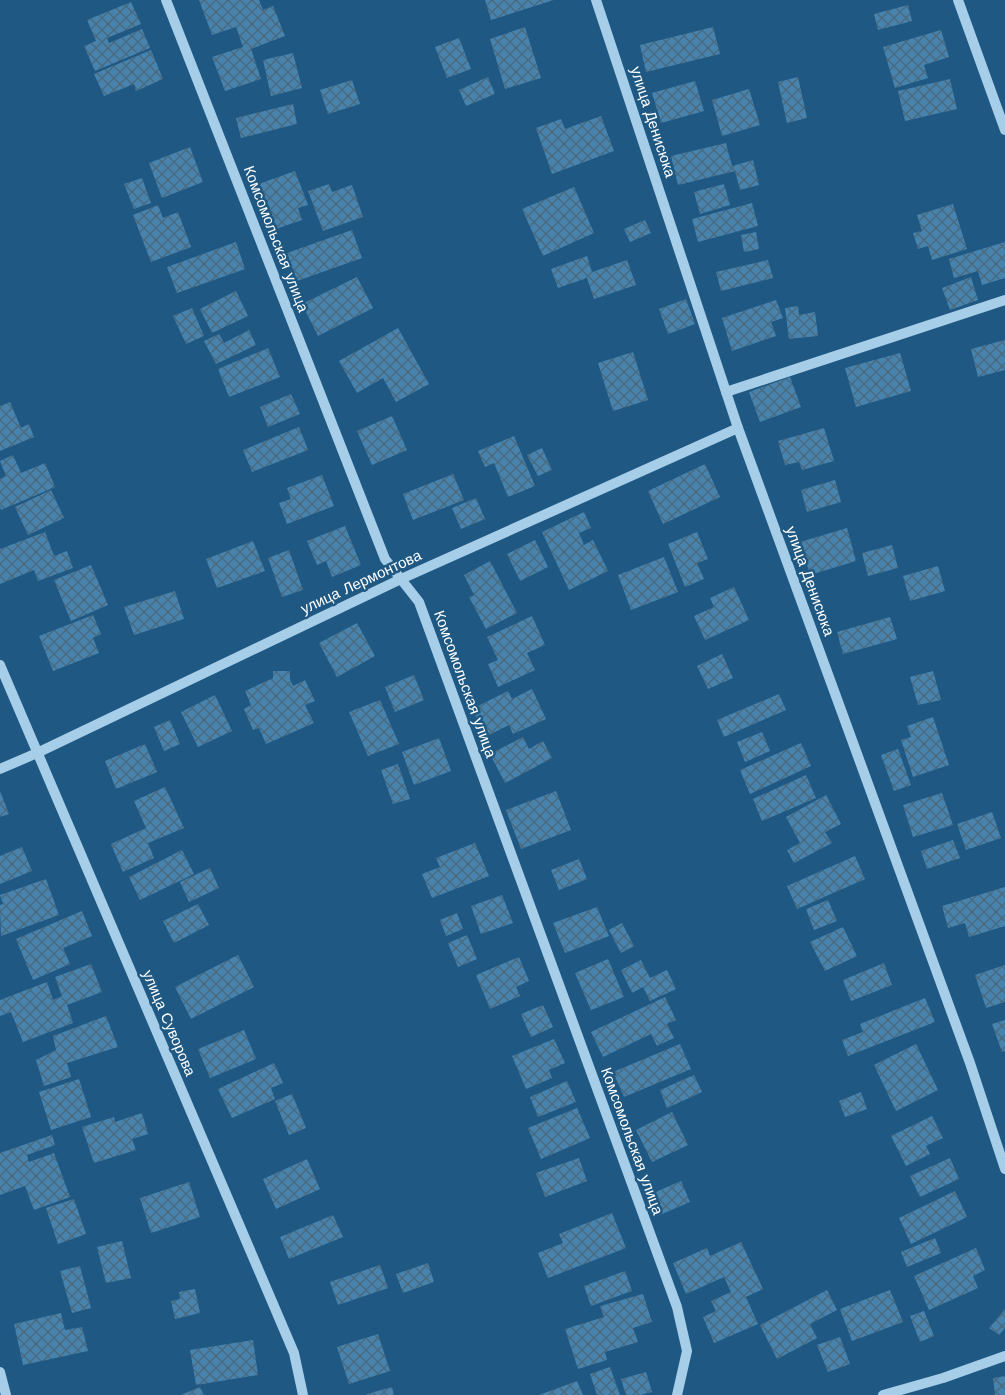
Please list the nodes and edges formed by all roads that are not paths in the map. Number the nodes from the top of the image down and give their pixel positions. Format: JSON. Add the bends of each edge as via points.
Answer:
{"nodes":[{"id":1,"x":166,"y":0,"type":"edge"},
{"id":2,"x":596,"y":0,"type":"edge"},
{"id":3,"x":958,"y":0,"type":"edge"},
{"id":4,"x":1005,"y":130,"type":"edge"},
{"id":5,"x":1005,"y":300,"type":"edge"},
{"id":6,"x":726,"y":392,"type":"junction"},
{"id":7,"x":738,"y":428,"type":"junction"},
{"id":8,"x":401,"y":579,"type":"junction"},
{"id":9,"x":0,"y":665,"type":"edge"},
{"id":10,"x":37,"y":753,"type":"junction"},
{"id":11,"x":0,"y":770,"type":"edge"},
{"id":12,"x":1005,"y":1169,"type":"edge"},
{"id":13,"x":1005,"y":1356,"type":"edge"},
{"id":14,"x":0,"y":1372,"type":"edge"},
{"id":15,"x":6,"y":1395,"type":"edge"},
{"id":16,"x":303,"y":1395,"type":"edge"},
{"id":17,"x":677,"y":1395,"type":"edge"},
{"id":18,"x":883,"y":1395,"type":"edge"}],
"edges":[{"from":1,"to":8,"type":"street","name":"Комсомольская улица","via":[[385,559]]},
{"from":2,"to":6,"type":"street","name":"улица Денисюка"},
{"from":3,"to":4,"type":"street"},
{"from":5,"to":6,"type":"street"},
{"from":6,"to":7,"type":"street","name":"улица Денисюка"},
{"from":7,"to":8,"type":"street","name":"улица Лермонтова"},
{"from":7,"to":12,"type":"street","name":"улица Денисюка","via":[[970,1063]]},
{"from":8,"to":10,"type":"street","name":"улица Лермонтова"},
{"from":8,"to":17,"type":"street","name":"Комсомольская улица","via":[[419,602],[677,1307],[687,1351]]},
{"from":9,"to":10,"type":"street","name":"улица Суворова"},
{"from":10,"to":11,"type":"street","name":"улица Лермонтова"},
{"from":10,"to":16,"type":"street","name":"улица Суворова","via":[[294,1353]]},
{"from":13,"to":18,"type":"street"},
{"from":14,"to":15,"type":"street"}]}
